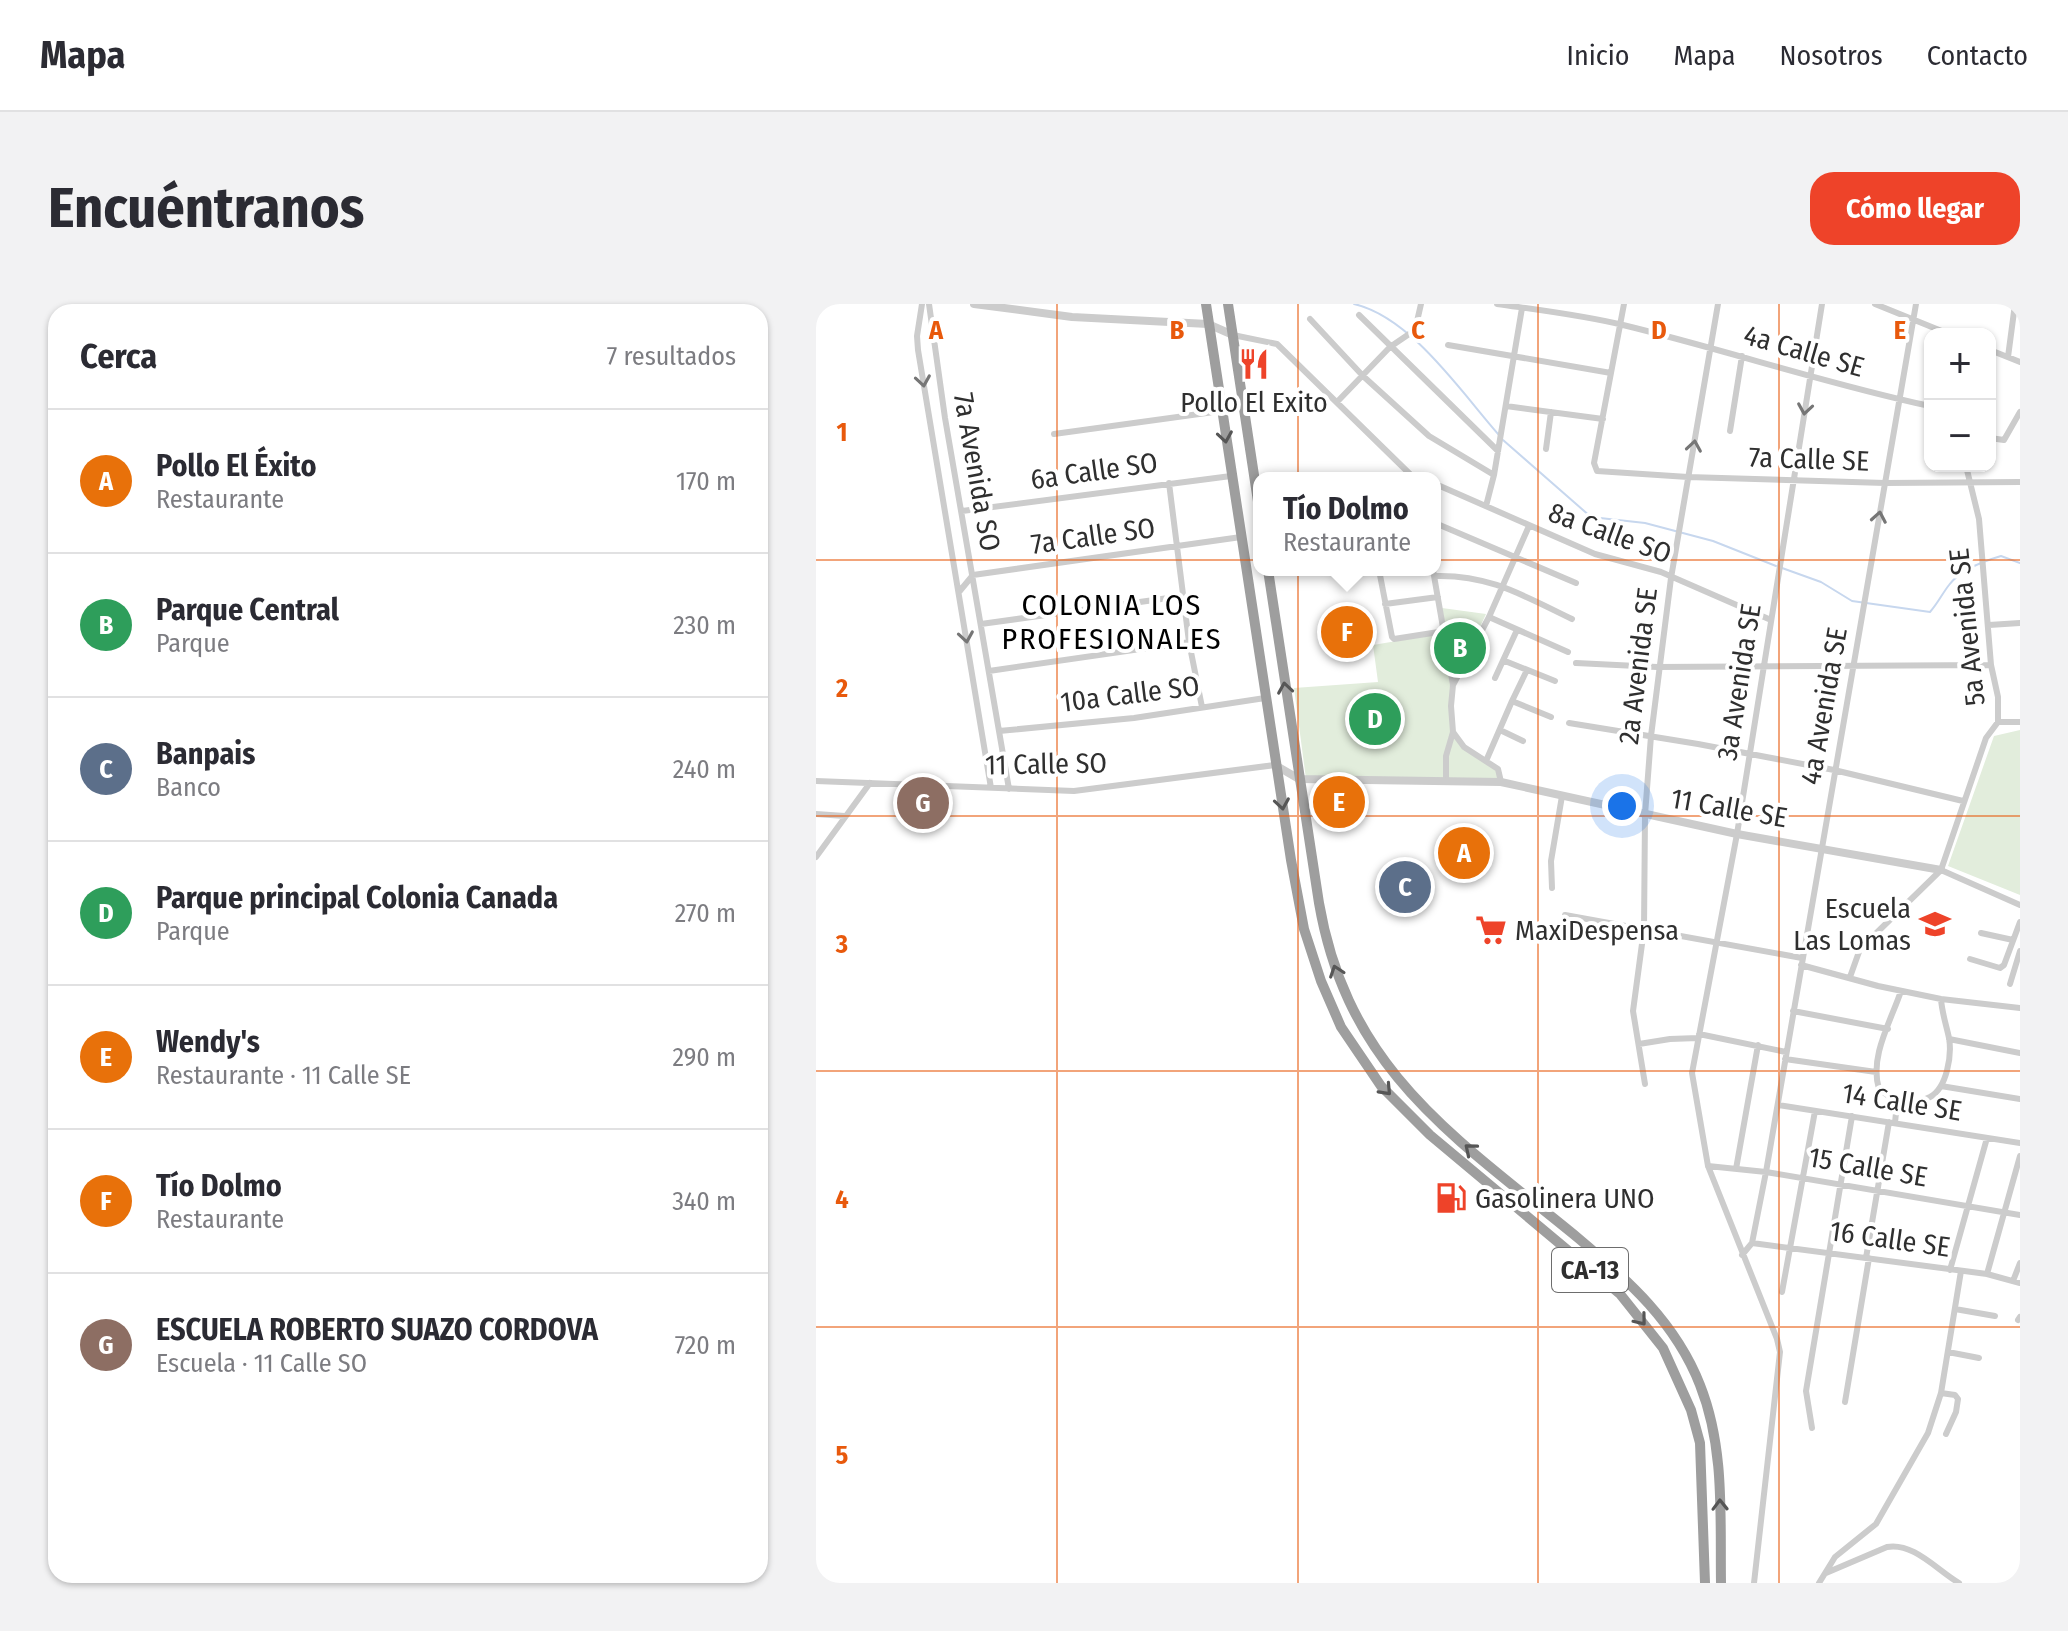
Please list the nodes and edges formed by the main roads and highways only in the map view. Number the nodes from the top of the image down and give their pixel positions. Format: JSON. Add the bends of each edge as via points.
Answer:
{"nodes":[{"id":1,"x":1206,"y":304,"type":"edge"},
{"id":2,"x":1228,"y":304,"type":"edge"},
{"id":3,"x":1254,"y":472,"type":"edge"},
{"id":4,"x":1269,"y":576,"type":"edge"},
{"id":5,"x":1705,"y":1583,"type":"edge"},
{"id":6,"x":1721,"y":1583,"type":"edge"}],
"edges":[{"from":1,"to":5,"type":"highway","number":"CA-13","one_way":true,"via":[[1275,765],[1307,943],[1321,981],[1341,1027],[1381,1086],[1430,1135],[1620,1294],[1663,1348],[1700,1443]]},
{"from":2,"to":3,"type":"highway"},
{"from":6,"to":4,"type":"highway","number":"CA-13","one_way":true,"via":[[1717,1442],[1699,1382],[1676,1337],[1632,1283],[1413,1098],[1357,1019],[1324,933]]}]}
